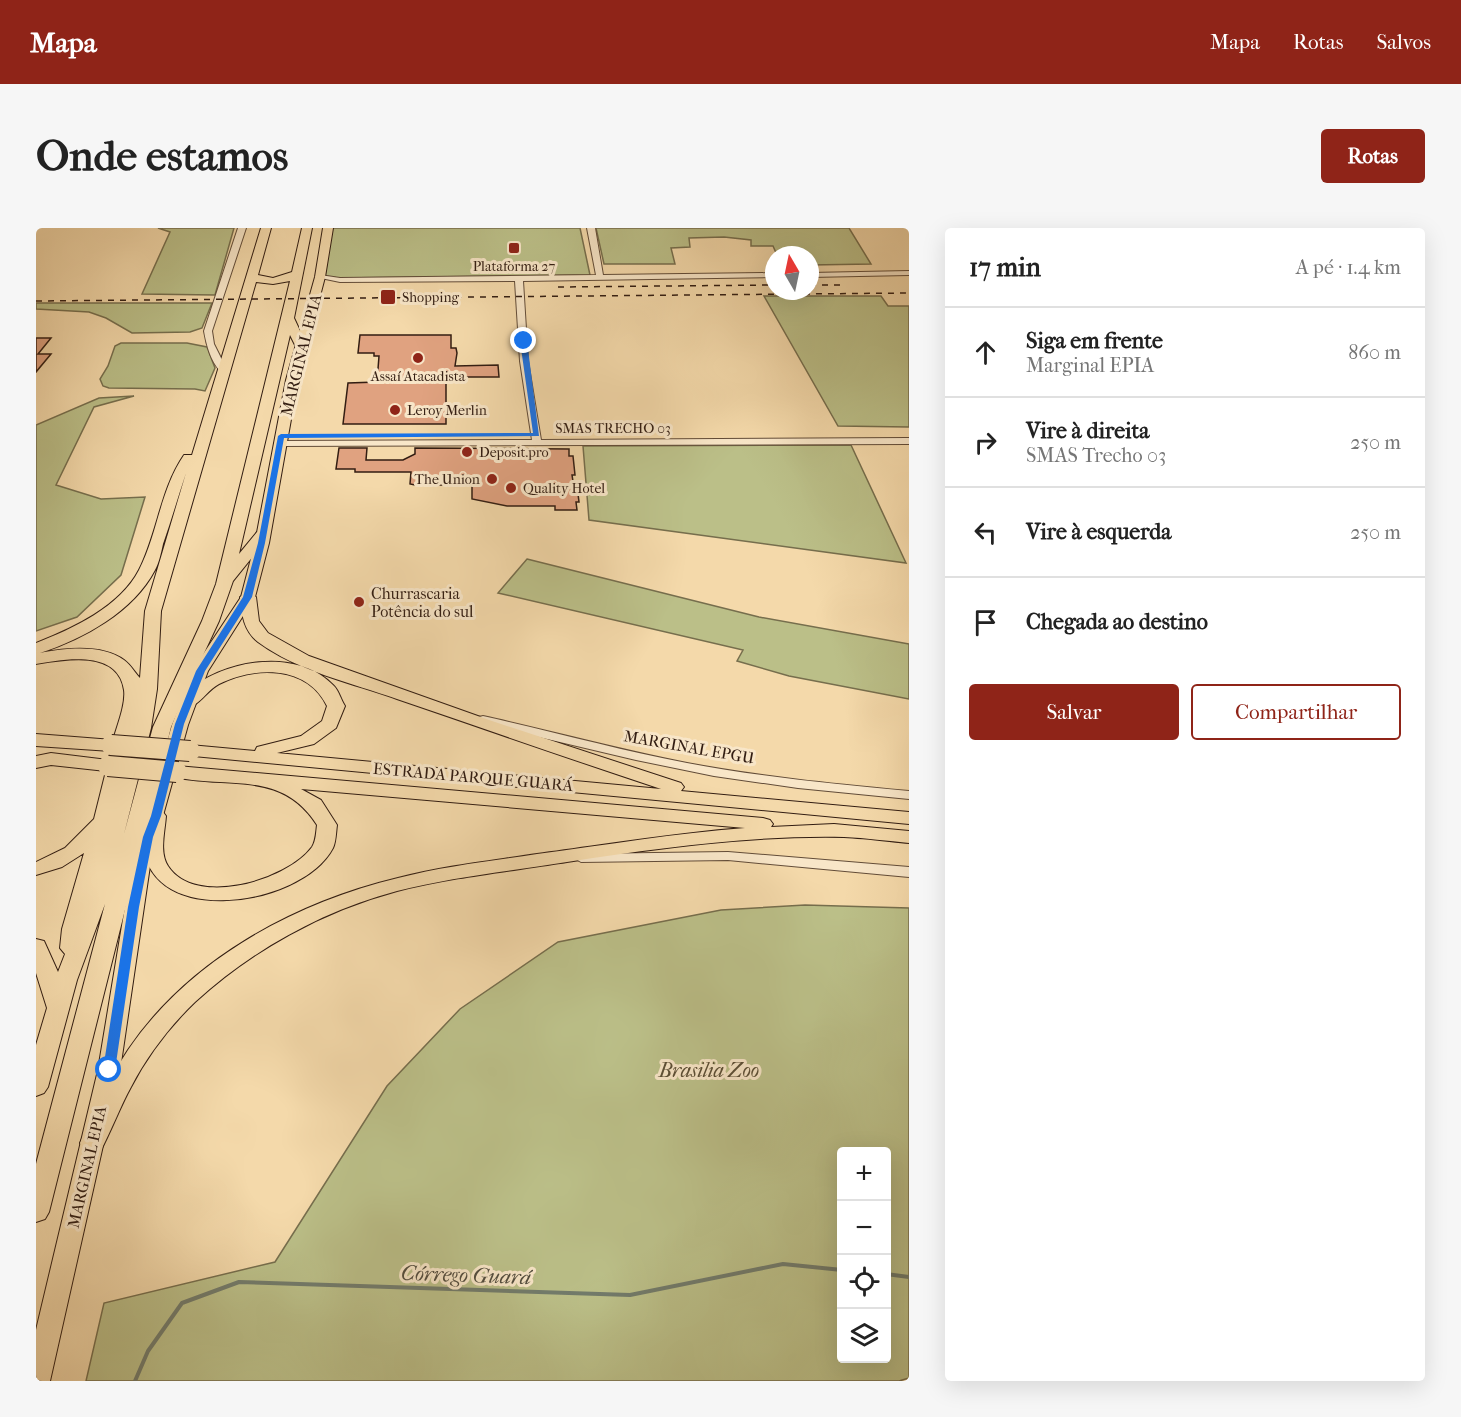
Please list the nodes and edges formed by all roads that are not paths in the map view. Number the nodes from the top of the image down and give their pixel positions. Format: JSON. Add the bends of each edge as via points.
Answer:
{"nodes":[{"id":1,"x":242,"y":228,"type":"edge"},
{"id":2,"x":266,"y":228,"type":"edge"},
{"id":3,"x":307,"y":228,"type":"edge"},
{"id":4,"x":328,"y":228,"type":"edge"},
{"id":5,"x":591,"y":228,"type":"edge"},
{"id":6,"x":909,"y":273,"type":"edge"},
{"id":7,"x":295,"y":275,"type":"junction"},
{"id":8,"x":765,"y":275,"type":"edge"},
{"id":9,"x":819,"y":275,"type":"edge"},
{"id":10,"x":252,"y":276,"type":"junction"},
{"id":11,"x":600,"y":278,"type":"junction"},
{"id":12,"x":519,"y":279,"type":"junction"},
{"id":13,"x":319,"y":281,"type":"junction"},
{"id":14,"x":288,"y":318,"type":"junction"},
{"id":15,"x":302,"y":348,"type":"junction"},
{"id":16,"x":223,"y":370,"type":"junction"},
{"id":17,"x":909,"y":434,"type":"edge"},
{"id":18,"x":537,"y":438,"type":"junction"},
{"id":19,"x":669,"y":438,"type":"junction"},
{"id":20,"x":281,"y":440,"type":"junction"},
{"id":21,"x":909,"y":441,"type":"edge"},
{"id":22,"x":201,"y":445,"type":"junction"},
{"id":23,"x":262,"y":536,"type":"junction"},
{"id":24,"x":224,"y":584,"type":"junction"},
{"id":25,"x":248,"y":597,"type":"junction"},
{"id":26,"x":153,"y":611,"type":"junction"},
{"id":27,"x":36,"y":649,"type":"edge"},
{"id":28,"x":36,"y":659,"type":"edge"},
{"id":29,"x":184,"y":673,"type":"junction"},
{"id":30,"x":134,"y":693,"type":"junction"},
{"id":31,"x":189,"y":699,"type":"junction"},
{"id":32,"x":465,"y":716,"type":"junction"},
{"id":33,"x":37,"y":740,"type":"edge"},
{"id":34,"x":232,"y":755,"type":"junction"},
{"id":35,"x":43,"y":760,"type":"edge"},
{"id":36,"x":264,"y":778,"type":"junction"},
{"id":37,"x":909,"y":795,"type":"edge"},
{"id":38,"x":706,"y":798,"type":"junction"},
{"id":39,"x":105,"y":814,"type":"junction"},
{"id":40,"x":156,"y":816,"type":"junction"},
{"id":41,"x":909,"y":818,"type":"edge"},
{"id":42,"x":845,"y":831,"type":"junction"},
{"id":43,"x":909,"y":837,"type":"edge"},
{"id":44,"x":552,"y":858,"type":"junction"},
{"id":45,"x":36,"y":869,"type":"edge"},
{"id":46,"x":909,"y":872,"type":"edge"},
{"id":47,"x":36,"y":946,"type":"edge"},
{"id":48,"x":66,"y":980,"type":"junction"},
{"id":49,"x":58,"y":1008,"type":"junction"},
{"id":50,"x":36,"y":1087,"type":"edge"},
{"id":51,"x":92,"y":1143,"type":"junction"},
{"id":52,"x":36,"y":1212,"type":"edge"},
{"id":53,"x":37,"y":1381,"type":"edge"}],
"edges":[{"from":1,"to":16,"type":"street","via":[[207,331]]},
{"from":2,"to":10,"type":"highway"},
{"from":3,"to":7,"type":"highway"},
{"from":4,"to":13,"type":"main road","name":"MARGINAL EPIA"},
{"from":5,"to":11,"type":"street"},
{"from":6,"to":9,"type":"street"},
{"from":7,"to":10,"type":"highway","via":[[271,281]]},
{"from":7,"to":14,"type":"highway"},
{"from":8,"to":11,"type":"street"},
{"from":10,"to":16,"type":"highway"},
{"from":11,"to":12,"type":"street"},
{"from":12,"to":13,"type":"street"},
{"from":12,"to":18,"type":"street","via":[[524,360]]},
{"from":13,"to":15,"type":"main road","name":"MARGINAL EPIA"},
{"from":14,"to":15,"type":"highway"},
{"from":14,"to":24,"type":"highway"},
{"from":15,"to":20,"type":"main road","name":"MARGINAL EPIA"},
{"from":16,"to":22,"type":"highway"},
{"from":17,"to":19,"type":"street","name":"SMAS TRECHO 03"},
{"from":18,"to":19,"type":"street","name":"SMAS TRECHO 03"},
{"from":18,"to":20,"type":"street","name":"SMAS TRECHO 03"},
{"from":19,"to":21,"type":"street","name":"SMAS TRECHO 03"},
{"from":20,"to":23,"type":"main road","name":"MARGINAL EPIA"},
{"from":22,"to":26,"type":"highway"},
{"from":22,"to":27,"type":"highway","via":[[178,474],[140,581],[126,597],[91,623]]},
{"from":23,"to":24,"type":"highway"},
{"from":23,"to":25,"type":"main road","name":"MARGINAL EPIA"},
{"from":24,"to":29,"type":"highway"},
{"from":25,"to":31,"type":"main road","name":"MARGINAL EPIA","via":[[200,671]]},
{"from":25,"to":32,"type":"highway","via":[[255,629],[282,650]]},
{"from":26,"to":30,"type":"highway","via":[[142,631]]},
{"from":26,"to":48,"type":"highway","via":[[142,728],[98,896]]},
{"from":28,"to":30,"type":"highway","via":[[70,654],[105,659],[126,672]]},
{"from":29,"to":31,"type":"highway"},
{"from":29,"to":52,"type":"highway","via":[[162,727]]},
{"from":30,"to":39,"type":"highway"},
{"from":31,"to":34,"type":"highway","via":[[219,677],[270,667],[313,676],[332,692],[336,715],[318,734],[295,745]]},
{"from":31,"to":40,"type":"main road","name":"MARGINAL EPIA"},
{"from":32,"to":37,"type":"street","name":"MARGINAL EPGU","via":[[690,768]]},
{"from":32,"to":38,"type":"highway"},
{"from":33,"to":34,"type":"highway","name":"ESTRADA PARQUE GUARÁ","bridge":true},
{"from":34,"to":38,"type":"highway","name":"ESTRADA PARQUE GUARÁ"},
{"from":35,"to":36,"type":"highway","name":"ESTRADA PARQUE GUARÁ","bridge":true},
{"from":36,"to":40,"type":"highway","via":[[309,799],[318,807],[327,826],[324,846],[313,861],[267,888],[214,895],[177,884],[156,864]]},
{"from":36,"to":42,"type":"highway","name":"ESTRADA PARQUE GUARÁ"},
{"from":38,"to":41,"type":"highway","name":"ESTRADA PARQUE GUARÁ"},
{"from":39,"to":45,"type":"highway","via":[[73,852]]},
{"from":39,"to":48,"type":"highway","via":[[73,929]]},
{"from":40,"to":51,"type":"main road","name":"MARGINAL EPIA","via":[[142,859],[109,1070]]},
{"from":42,"to":43,"type":"highway","name":"ESTRADA PARQUE GUARÁ"},
{"from":42,"to":44,"type":"highway","via":[[714,837]]},
{"from":44,"to":46,"type":"street","via":[[728,856]]},
{"from":44,"to":51,"type":"highway","via":[[378,890],[328,907],[272,934],[228,963],[169,1015],[119,1085]]},
{"from":47,"to":49,"type":"highway"},
{"from":48,"to":49,"type":"highway"},
{"from":49,"to":50,"type":"highway"},
{"from":51,"to":53,"type":"main road","name":"MARGINAL EPIA"}]}
